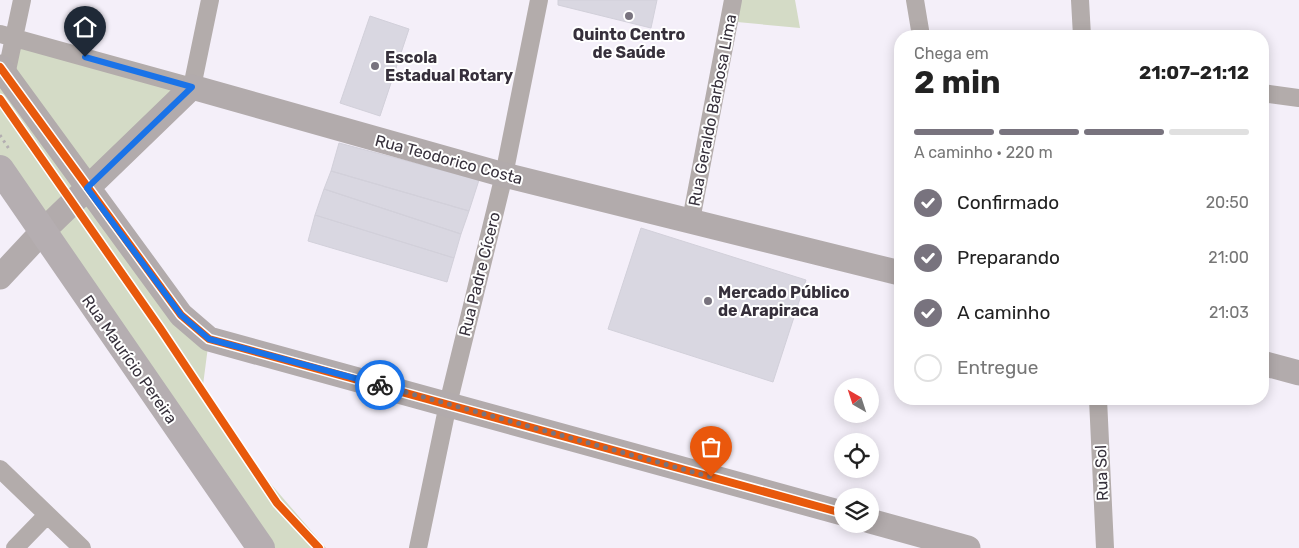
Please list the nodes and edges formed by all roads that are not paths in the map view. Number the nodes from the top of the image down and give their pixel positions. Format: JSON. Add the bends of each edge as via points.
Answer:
{"nodes":[{"id":1,"x":22,"y":0,"type":"edge"},
{"id":2,"x":210,"y":0,"type":"edge"},
{"id":3,"x":539,"y":0,"type":"edge"},
{"id":4,"x":733,"y":0,"type":"edge"},
{"id":5,"x":915,"y":0,"type":"edge"},
{"id":6,"x":1080,"y":0,"type":"edge"},
{"id":7,"x":920,"y":30,"type":"edge"},
{"id":8,"x":1082,"y":30,"type":"edge"},
{"id":9,"x":7,"y":35,"type":"edge"},
{"id":10,"x":3,"y":71,"type":"edge"},
{"id":11,"x":192,"y":87,"type":"junction"},
{"id":12,"x":1269,"y":93,"type":"edge"},
{"id":13,"x":1299,"y":98,"type":"edge"},
{"id":14,"x":0,"y":169,"type":"edge"},
{"id":15,"x":504,"y":174,"type":"junction"},
{"id":16,"x":87,"y":188,"type":"junction"},
{"id":17,"x":691,"y":220,"type":"junction"},
{"id":18,"x":42,"y":232,"type":"junction"},
{"id":19,"x":894,"y":271,"type":"edge"},
{"id":20,"x":0,"y":277,"type":"edge"},
{"id":21,"x":1269,"y":365,"type":"edge"},
{"id":22,"x":1299,"y":374,"type":"edge"},
{"id":23,"x":448,"y":404,"type":"junction"},
{"id":24,"x":1098,"y":405,"type":"edge"},
{"id":25,"x":0,"y":469,"type":"edge"},
{"id":26,"x":834,"y":511,"type":"edge"},
{"id":27,"x":47,"y":515,"type":"junction"},
{"id":28,"x":879,"y":523,"type":"edge"},
{"id":29,"x":15,"y":548,"type":"edge"},
{"id":30,"x":82,"y":548,"type":"edge"},
{"id":31,"x":261,"y":548,"type":"edge"},
{"id":32,"x":418,"y":548,"type":"edge"},
{"id":33,"x":968,"y":548,"type":"edge"},
{"id":34,"x":1105,"y":548,"type":"edge"}],
"edges":[{"from":1,"to":9,"type":"street"},
{"from":2,"to":11,"type":"street"},
{"from":3,"to":15,"type":"street","name":"Rua Padre Cícero"},
{"from":4,"to":17,"type":"street","name":"Rua Geraldo Barbosa Lima"},
{"from":5,"to":7,"type":"street"},
{"from":6,"to":8,"type":"street"},
{"from":9,"to":10,"type":"street"},
{"from":9,"to":11,"type":"street","name":"Rua Teodorico Costa"},
{"from":10,"to":16,"type":"street"},
{"from":11,"to":15,"type":"street","name":"Rua Teodorico Costa"},
{"from":11,"to":16,"type":"street"},
{"from":12,"to":13,"type":"street"},
{"from":14,"to":18,"type":"main road","name":"Rua Maurício Pereira"},
{"from":15,"to":17,"type":"street","name":"Rua Teodorico Costa"},
{"from":15,"to":23,"type":"street","name":"Rua Padre Cícero"},
{"from":16,"to":18,"type":"street"},
{"from":16,"to":23,"type":"street","via":[[181,315],[209,339]]},
{"from":17,"to":19,"type":"street","name":"Rua Teodorico Costa"},
{"from":18,"to":20,"type":"street"},
{"from":18,"to":31,"type":"main road","name":"Rua Maurício Pereira"},
{"from":21,"to":22,"type":"street"},
{"from":23,"to":26,"type":"street"},
{"from":23,"to":32,"type":"street","name":"Rua Padre Cícero"},
{"from":24,"to":34,"type":"street","name":"Rua Sol"},
{"from":25,"to":27,"type":"street"},
{"from":27,"to":29,"type":"street"},
{"from":27,"to":30,"type":"street"},
{"from":28,"to":33,"type":"street"}]}
